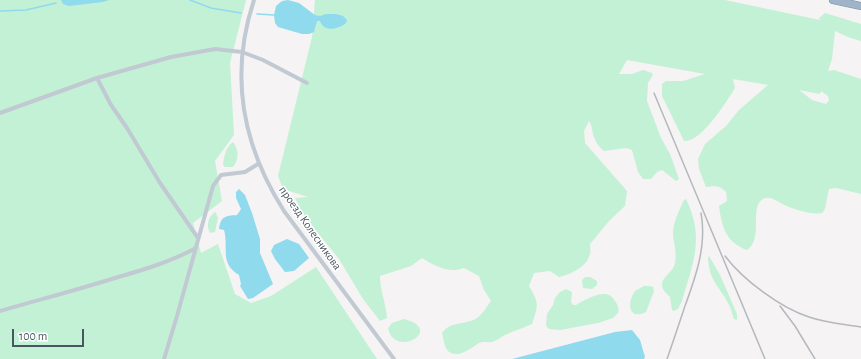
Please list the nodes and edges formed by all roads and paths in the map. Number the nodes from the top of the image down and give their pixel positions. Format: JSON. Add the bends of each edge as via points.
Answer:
{"nodes":[{"id":1,"x":254,"y":0,"type":"edge"},
{"id":2,"x":833,"y":0,"type":"edge"},
{"id":3,"x":861,"y":6,"type":"edge"},
{"id":4,"x":242,"y":52,"type":"junction"},
{"id":5,"x":97,"y":78,"type":"junction"},
{"id":6,"x":307,"y":83,"type":"dead end"},
{"id":7,"x":0,"y":113,"type":"edge"},
{"id":8,"x":258,"y":164,"type":"junction"},
{"id":9,"x":198,"y":238,"type":"junction"},
{"id":10,"x":196,"y":248,"type":"junction"},
{"id":11,"x":0,"y":311,"type":"edge"},
{"id":12,"x":164,"y":359,"type":"edge"},
{"id":13,"x":394,"y":359,"type":"edge"}],
"edges":[{"from":1,"to":4,"type":"street","name":"проезд Колесникова"},
{"from":2,"to":3,"type":"highway"},
{"from":4,"to":5,"type":"street","via":[[214,49],[171,57]]},
{"from":4,"to":6,"type":"street"},
{"from":4,"to":8,"type":"street","name":"проезд Колесникова","via":[[244,108]]},
{"from":5,"to":7,"type":"street"},
{"from":5,"to":9,"type":"street","via":[[160,183]]},
{"from":8,"to":9,"type":"street","via":[[245,172],[221,175],[213,186]]},
{"from":8,"to":13,"type":"street","name":"проезд Колесникова","via":[[284,211]]},
{"from":9,"to":10,"type":"street"},
{"from":10,"to":11,"type":"street","via":[[149,268]]},
{"from":10,"to":12,"type":"street"}]}
